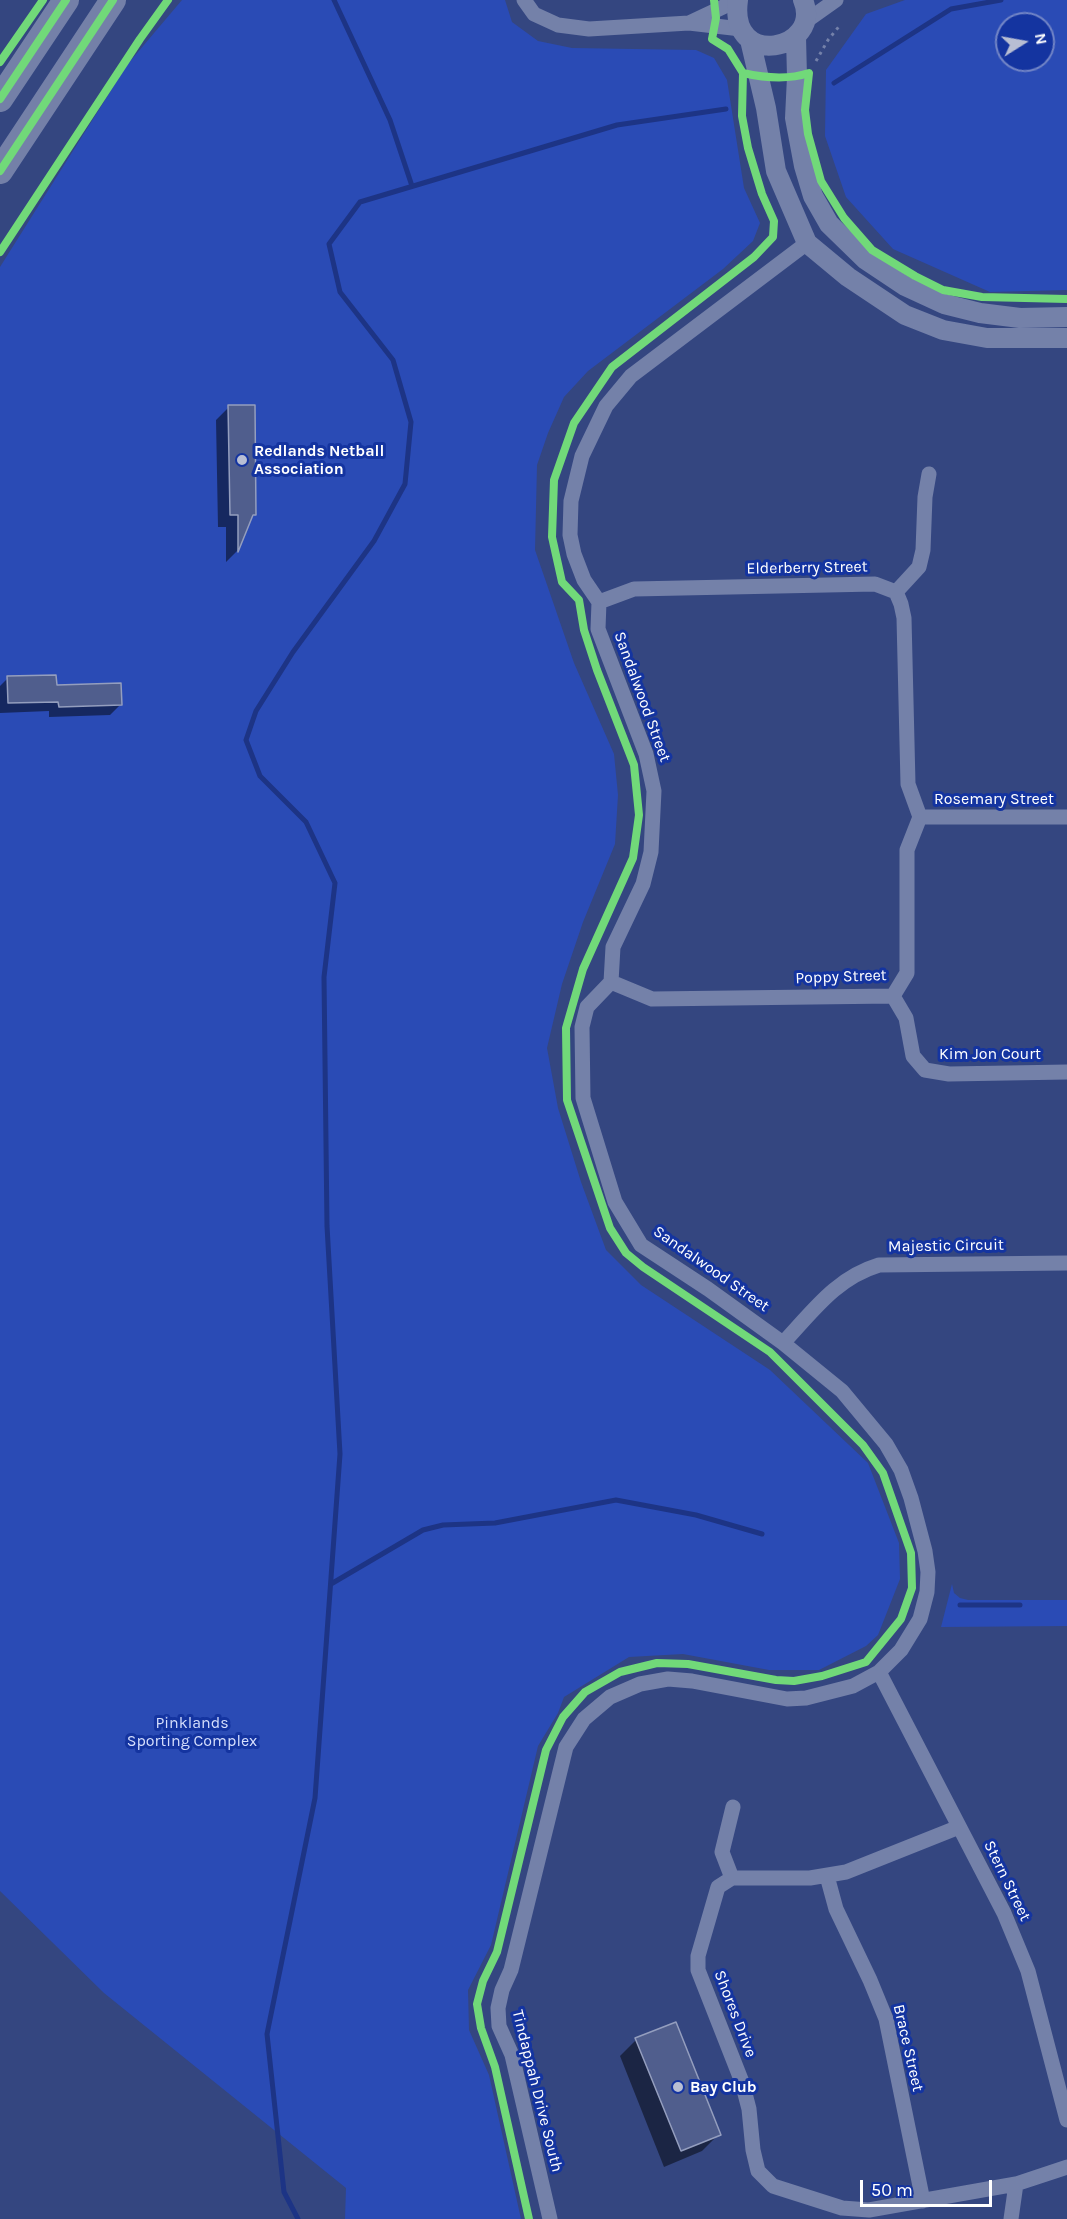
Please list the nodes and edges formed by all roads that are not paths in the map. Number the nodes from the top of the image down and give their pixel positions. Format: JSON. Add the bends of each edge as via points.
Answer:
{"nodes":[{"id":1,"x":66,"y":0,"type":"edge"},
{"id":2,"x":113,"y":0,"type":"edge"},
{"id":3,"x":524,"y":0,"type":"edge"},
{"id":4,"x":738,"y":0,"type":"edge"},
{"id":5,"x":804,"y":0,"type":"edge"},
{"id":6,"x":836,"y":0,"type":"edge"},
{"id":7,"x":690,"y":22,"type":"junction"},
{"id":8,"x":800,"y":29,"type":"junction"},
{"id":9,"x":745,"y":34,"type":"junction"},
{"id":10,"x":0,"y":99,"type":"edge"},
{"id":11,"x":0,"y":171,"type":"edge"},
{"id":12,"x":829,"y":224,"type":"junction"},
{"id":13,"x":807,"y":243,"type":"junction"},
{"id":14,"x":1067,"y":317,"type":"edge"},
{"id":15,"x":1067,"y":338,"type":"edge"},
{"id":16,"x":929,"y":474,"type":"dead end"},
{"id":17,"x":896,"y":592,"type":"junction"},
{"id":18,"x":599,"y":603,"type":"junction"},
{"id":19,"x":920,"y":817,"type":"junction"},
{"id":20,"x":1067,"y":817,"type":"edge"},
{"id":21,"x":610,"y":982,"type":"junction"},
{"id":22,"x":893,"y":996,"type":"junction"},
{"id":23,"x":1067,"y":1072,"type":"edge"},
{"id":24,"x":1067,"y":1263,"type":"edge"},
{"id":25,"x":783,"y":1343,"type":"junction"},
{"id":26,"x":920,"y":1619,"type":"joint"},
{"id":27,"x":879,"y":1672,"type":"junction"},
{"id":28,"x":733,"y":1808,"type":"dead end"},
{"id":29,"x":959,"y":1827,"type":"junction"},
{"id":30,"x":827,"y":1876,"type":"junction"},
{"id":31,"x":732,"y":1878,"type":"junction"},
{"id":32,"x":1067,"y":2120,"type":"edge"},
{"id":33,"x":1067,"y":2167,"type":"edge"},
{"id":34,"x":1016,"y":2184,"type":"junction"},
{"id":35,"x":923,"y":2201,"type":"junction"},
{"id":36,"x":898,"y":2212,"type":"edge"},
{"id":37,"x":550,"y":2219,"type":"edge"},
{"id":38,"x":1011,"y":2219,"type":"edge"}],
"edges":[{"from":1,"to":10,"type":"highway"},
{"from":2,"to":11,"type":"highway"},
{"from":3,"to":7,"type":"street","via":[[534,14],[558,25],[589,29]]},
{"from":4,"to":7,"type":"street"},
{"from":4,"to":9,"type":"street","via":[[736,15]]},
{"from":5,"to":8,"type":"street"},
{"from":6,"to":8,"type":"street"},
{"from":7,"to":9,"type":"street"},
{"from":8,"to":9,"type":"street","via":[[782,45],[765,46]]},
{"from":8,"to":12,"type":"street","via":[[803,75],[795,118],[813,196]]},
{"from":9,"to":13,"type":"street","via":[[765,108],[776,171]]},
{"from":12,"to":13,"type":"street"},
{"from":12,"to":14,"type":"street","via":[[866,260],[905,286],[944,304],[1020,318]]},
{"from":13,"to":15,"type":"street","via":[[848,277],[905,315],[943,330],[987,338]]},
{"from":13,"to":18,"type":"street","name":"Sandalwood Street","via":[[631,376],[606,406],[582,456],[572,501],[570,535],[581,571]]},
{"from":16,"to":17,"type":"street","via":[[919,567]]},
{"from":17,"to":18,"type":"street","name":"Elderberry Street","via":[[875,584],[634,589]]},
{"from":17,"to":19,"type":"street","via":[[904,618],[908,784]]},
{"from":18,"to":21,"type":"street","name":"Sandalwood Street","via":[[598,629],[646,754],[654,791],[651,852],[643,884],[613,947]]},
{"from":19,"to":20,"type":"street","name":"Rosemary Street"},
{"from":19,"to":22,"type":"street","name":"Poppy Street","via":[[907,850],[907,973]]},
{"from":21,"to":22,"type":"street","name":"Poppy Street","via":[[652,999]]},
{"from":21,"to":25,"type":"street","name":"Sandalwood Street","via":[[587,1007],[582,1027],[583,1098],[615,1202],[641,1245]]},
{"from":22,"to":23,"type":"street","name":"Kim Jon Court","via":[[906,1018],[913,1056],[925,1071]]},
{"from":24,"to":25,"type":"street","name":"Majestic Circuit","via":[[879,1265],[859,1271],[837,1286]]},
{"from":25,"to":26,"type":"street","name":"Sandalwood Street","via":[[842,1391],[886,1444],[901,1470],[928,1572]]},
{"from":26,"to":27,"type":"street","name":"Tindappah Drive South","via":[[901,1650]]},
{"from":27,"to":29,"type":"street","name":"Stern Street"},
{"from":27,"to":37,"type":"street","name":"Tindappah Drive South","via":[[853,1686],[787,1699],[684,1680],[640,1684],[610,1697],[584,1719],[566,1747],[498,2008],[499,2026],[512,2055]]},
{"from":28,"to":31,"type":"street","via":[[722,1852]]},
{"from":29,"to":30,"type":"street"},
{"from":29,"to":32,"type":"street","name":"Stern Street","via":[[1004,1913],[1028,1971]]},
{"from":30,"to":31,"type":"street"},
{"from":30,"to":35,"type":"street","name":"Brace Street","via":[[836,1909],[886,2019]]},
{"from":31,"to":36,"type":"street","name":"Shores Drive","via":[[718,1887],[698,1956],[698,1970],[742,2082],[758,2171],[773,2186],[842,2208]]},
{"from":33,"to":34,"type":"street","name":"Shores Drive"},
{"from":34,"to":35,"type":"street","name":"Shores Drive"},
{"from":34,"to":38,"type":"street"},
{"from":35,"to":36,"type":"street","name":"Shores Drive"}]}
